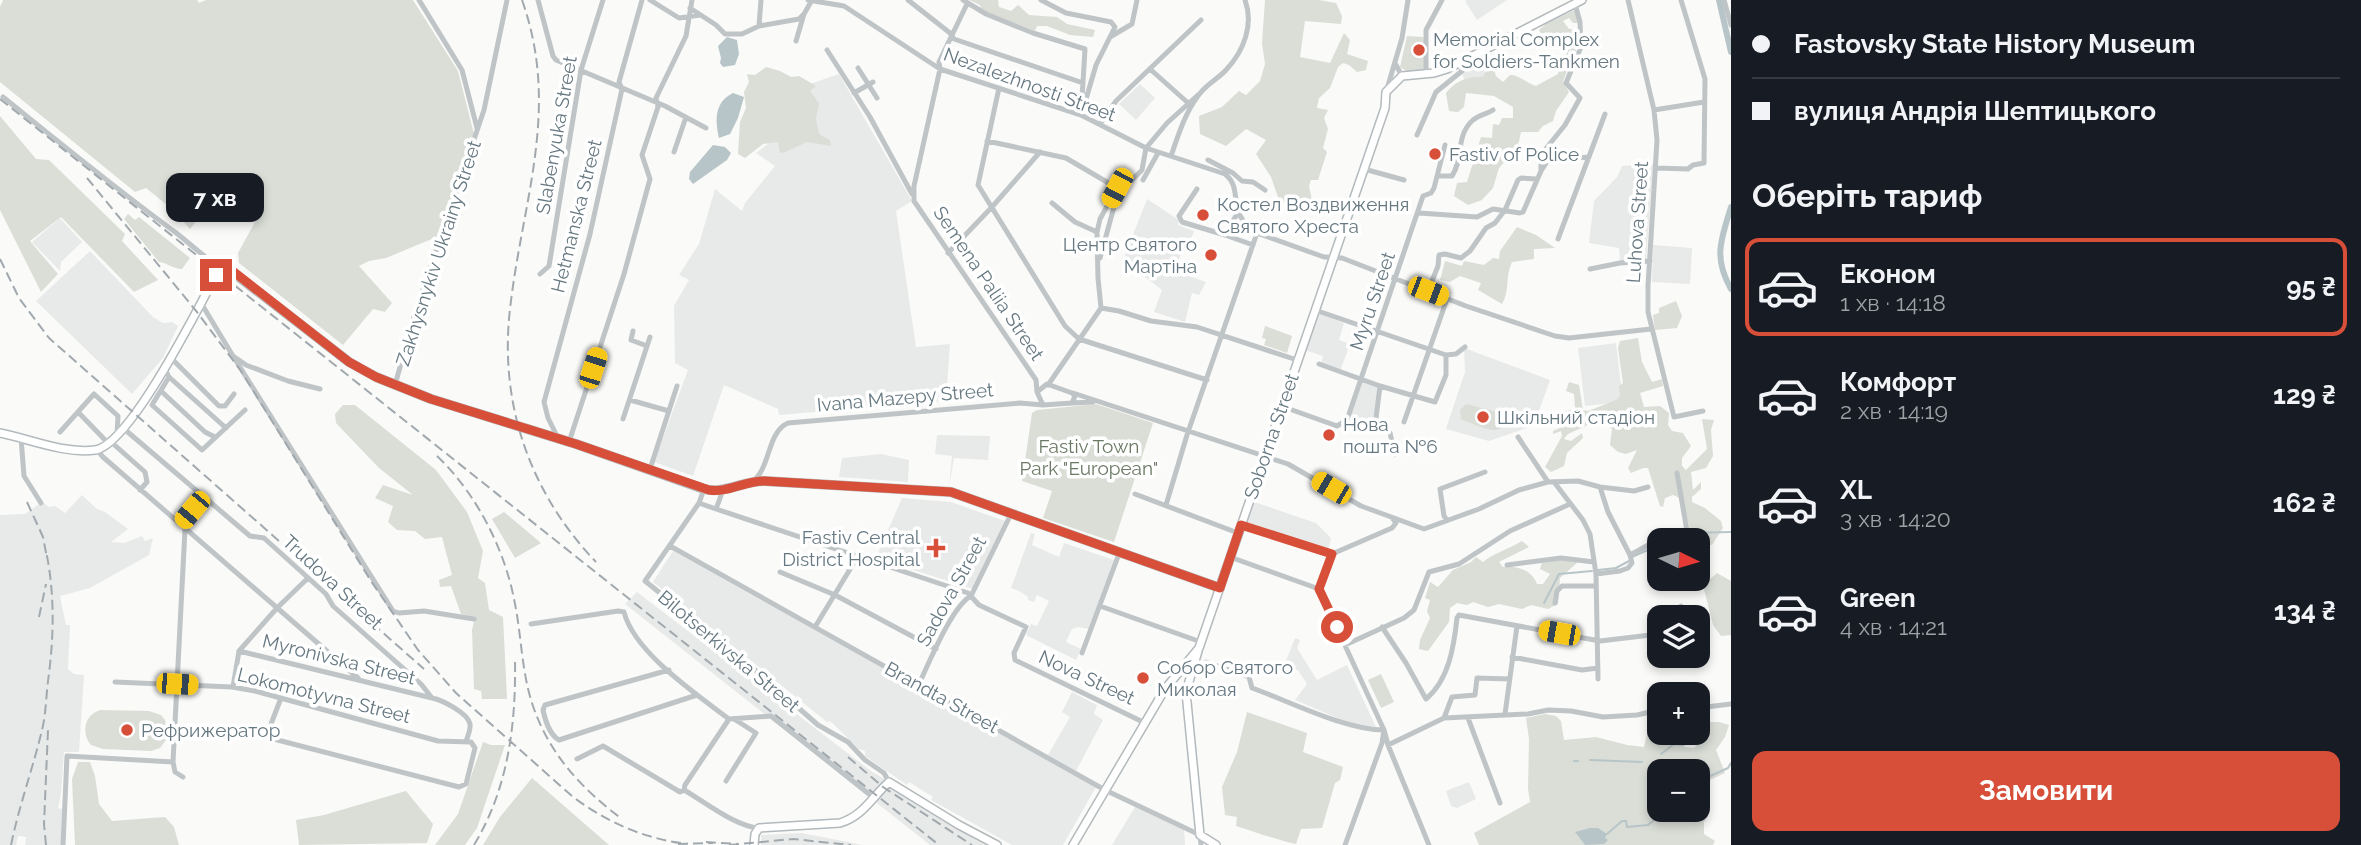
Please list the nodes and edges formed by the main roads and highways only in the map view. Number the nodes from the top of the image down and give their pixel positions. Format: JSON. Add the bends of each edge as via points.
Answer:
{"nodes":[{"id":1,"x":1579,"y":2,"type":"edge"},
{"id":2,"x":0,"y":433,"type":"edge"},
{"id":3,"x":1220,"y":588,"type":"junction"},
{"id":4,"x":1200,"y":645,"type":"junction"},
{"id":5,"x":754,"y":845,"type":"edge"},
{"id":6,"x":997,"y":845,"type":"edge"},
{"id":7,"x":1073,"y":845,"type":"edge"},
{"id":8,"x":1216,"y":845,"type":"edge"}],
"edges":[{"from":1,"to":3,"type":"main road","name":"Soborna Street","via":[[1459,63],[1404,76],[1391,89]]},
{"from":2,"to":3,"type":"main road","name":"Zakhysnykiv Ukrainy Street","via":[[62,448],[97,450],[109,442],[134,415],[216,275],[227,270],[349,362],[395,385],[704,489],[723,491],[752,481],[951,492]]},
{"from":3,"to":4,"type":"main road","name":"Soborna Street"},
{"from":4,"to":7,"type":"main road","name":"Soborna Street","via":[[1165,690]]},
{"from":4,"to":8,"type":"main road","name":"Brandta Street","via":[[1186,692],[1200,835]]},
{"from":5,"to":6,"type":"main road","via":[[760,828],[846,821],[861,813],[889,782]]}]}
